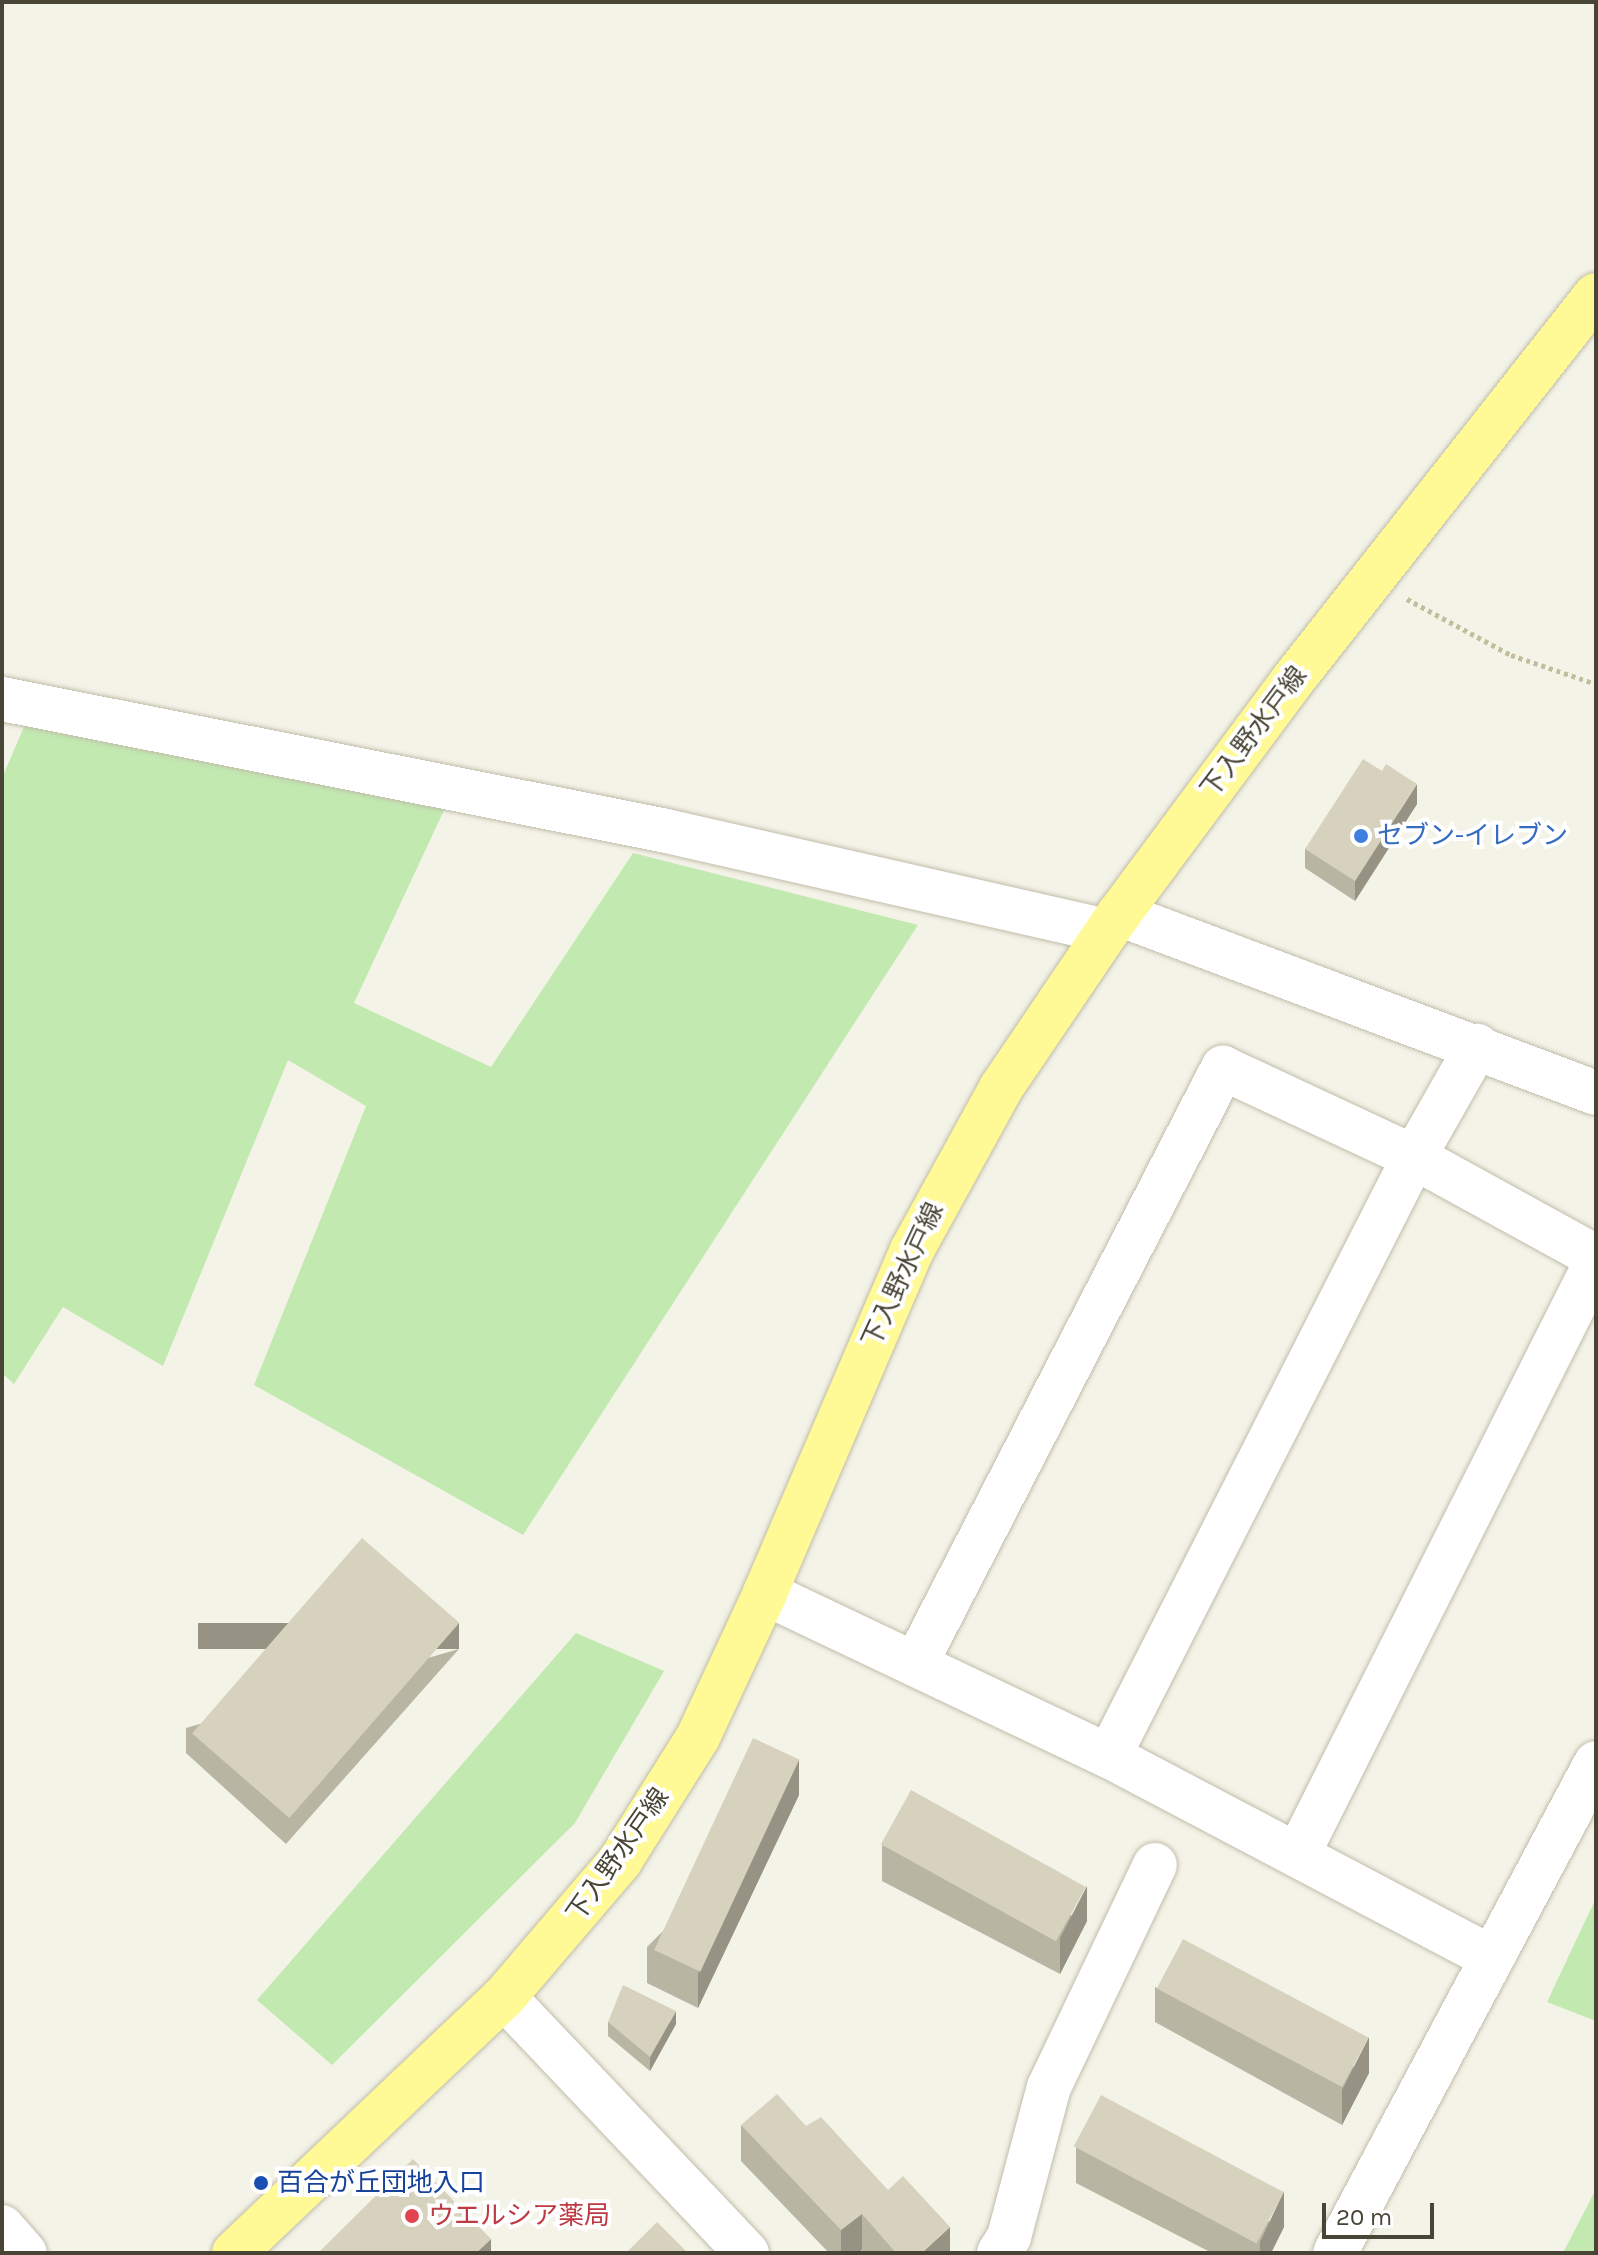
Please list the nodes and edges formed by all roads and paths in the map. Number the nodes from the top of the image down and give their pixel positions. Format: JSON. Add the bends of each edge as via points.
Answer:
{"nodes":[{"id":1,"x":1596,"y":295,"type":"edge"},
{"id":2,"x":1372,"y":578,"type":"junction"},
{"id":3,"x":1596,"y":684,"type":"edge"},
{"id":4,"x":2,"y":699,"type":"edge"},
{"id":5,"x":1113,"y":922,"type":"junction"},
{"id":6,"x":1477,"y":1046,"type":"junction"},
{"id":7,"x":1596,"y":1093,"type":"edge"},
{"id":8,"x":1414,"y":1157,"type":"junction"},
{"id":9,"x":1596,"y":1260,"type":"edge"},
{"id":10,"x":765,"y":1593,"type":"junction"},
{"id":11,"x":916,"y":1663,"type":"junction"},
{"id":12,"x":1109,"y":1756,"type":"junction"},
{"id":13,"x":1596,"y":1763,"type":"edge"},
{"id":14,"x":1298,"y":1854,"type":"junction"},
{"id":15,"x":1155,"y":1865,"type":"dead end"},
{"id":16,"x":1492,"y":1958,"type":"junction"},
{"id":17,"x":504,"y":1997,"type":"junction"},
{"id":18,"x":2,"y":2227,"type":"edge"},
{"id":19,"x":25,"y":2253,"type":"edge"},
{"id":20,"x":234,"y":2253,"type":"edge"},
{"id":21,"x":747,"y":2253,"type":"edge"},
{"id":22,"x":999,"y":2253,"type":"edge"},
{"id":23,"x":1335,"y":2253,"type":"edge"}],
"edges":[{"from":1,"to":2,"type":"main road","name":"下入野水戸線"},
{"from":2,"to":3,"type":"path","via":[[1511,655]]},
{"from":2,"to":5,"type":"main road","name":"下入野水戸線"},
{"from":4,"to":5,"type":"street"},
{"from":5,"to":6,"type":"street"},
{"from":5,"to":10,"type":"main road","name":"下入野水戸線","via":[[1001,1088],[919,1236]]},
{"from":6,"to":7,"type":"street"},
{"from":6,"to":8,"type":"street"},
{"from":8,"to":9,"type":"street"},
{"from":8,"to":11,"type":"street","via":[[1223,1068]]},
{"from":8,"to":12,"type":"street"},
{"from":9,"to":14,"type":"street"},
{"from":10,"to":11,"type":"street"},
{"from":10,"to":17,"type":"main road","name":"下入野水戸線","via":[[698,1737],[634,1839],[570,1924]]},
{"from":11,"to":12,"type":"street"},
{"from":12,"to":14,"type":"street"},
{"from":13,"to":16,"type":"street"},
{"from":14,"to":16,"type":"street"},
{"from":15,"to":22,"type":"street","via":[[1049,2087],[1009,2237]]},
{"from":16,"to":23,"type":"street"},
{"from":17,"to":20,"type":"main road","name":"下入野水戸線"},
{"from":17,"to":21,"type":"street"},
{"from":18,"to":19,"type":"street"}]}
